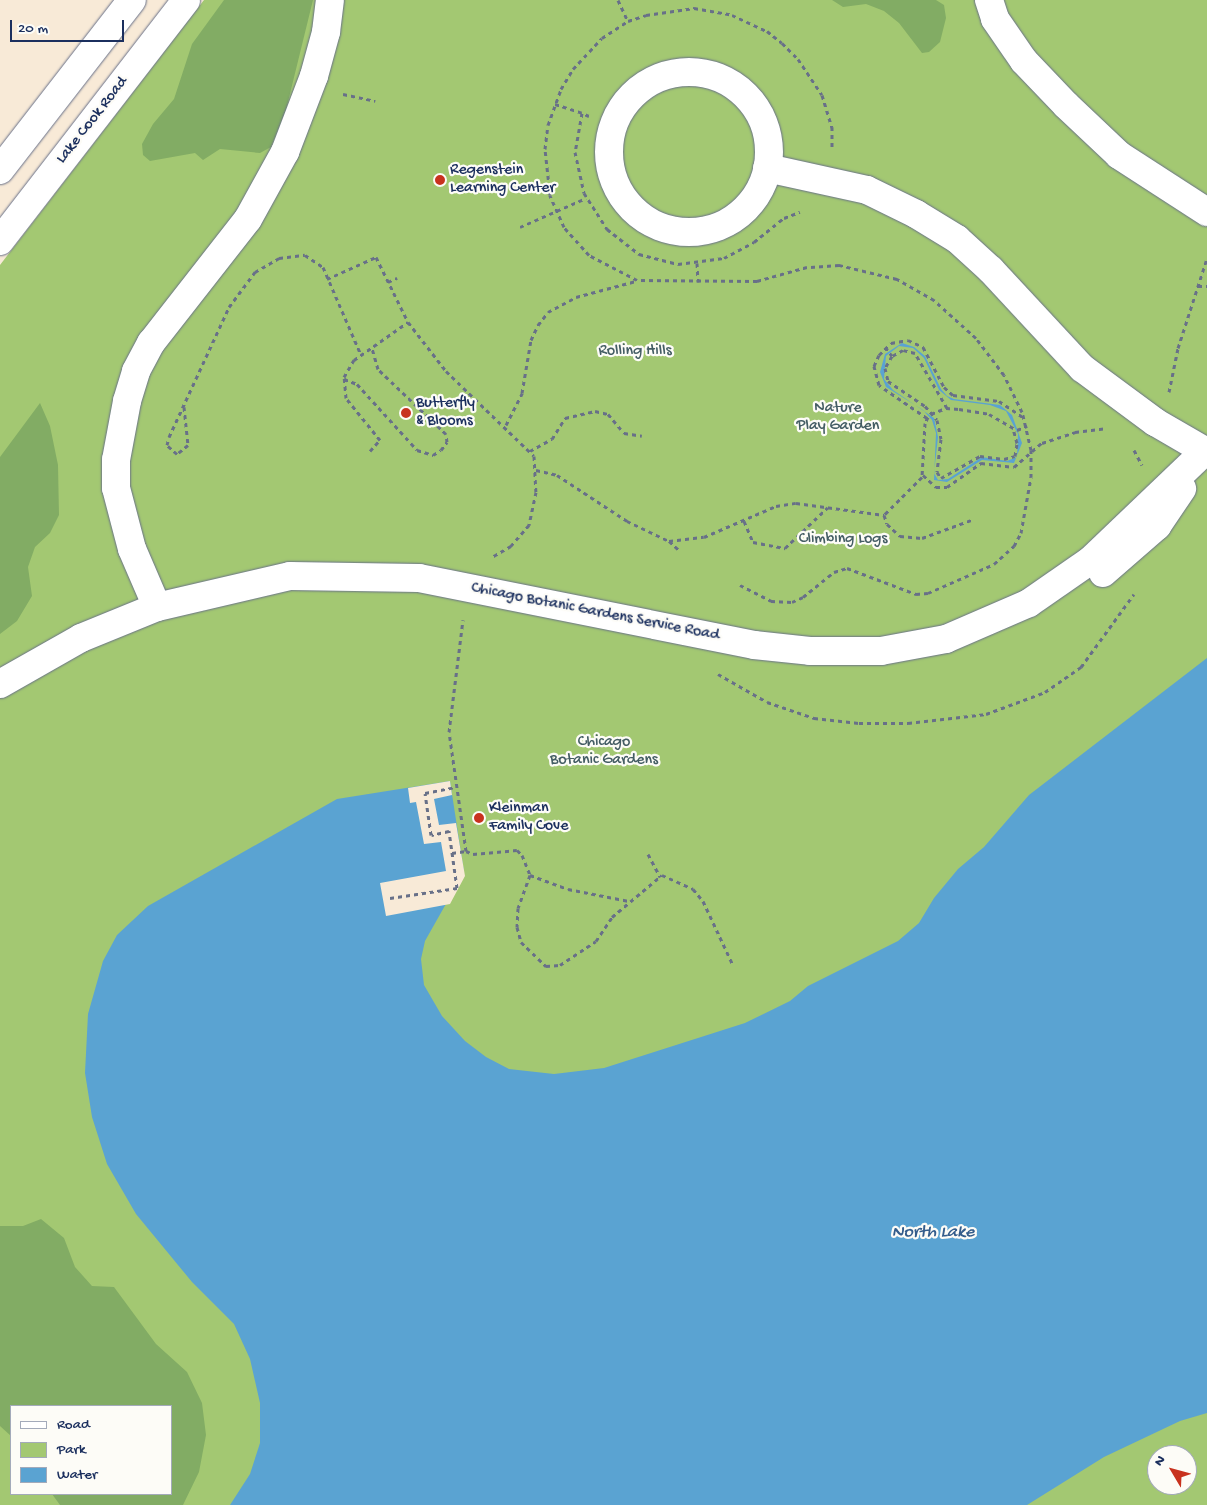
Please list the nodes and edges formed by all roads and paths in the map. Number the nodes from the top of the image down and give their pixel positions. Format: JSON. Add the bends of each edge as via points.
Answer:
{"nodes":[{"id":1,"x":132,"y":0,"type":"edge"},
{"id":2,"x":186,"y":0,"type":"edge"},
{"id":3,"x":618,"y":0,"type":"edge"},
{"id":4,"x":989,"y":0,"type":"edge"},
{"id":5,"x":332,"y":17,"type":"edge"},
{"id":6,"x":628,"y":21,"type":"junction"},
{"id":7,"x":555,"y":104,"type":"junction"},
{"id":8,"x":582,"y":113,"type":"junction"},
{"id":9,"x":589,"y":116,"type":"dead end"},
{"id":10,"x":832,"y":154,"type":"dead end"},
{"id":11,"x":767,"y":168,"type":"junction"},
{"id":12,"x":0,"y":170,"type":"edge"},
{"id":13,"x":586,"y":198,"type":"junction"},
{"id":14,"x":806,"y":210,"type":"dead end"},
{"id":15,"x":556,"y":211,"type":"junction"},
{"id":16,"x":1207,"y":212,"type":"edge"},
{"id":17,"x":520,"y":227,"type":"dead end"},
{"id":18,"x":0,"y":241,"type":"edge"},
{"id":19,"x":1207,"y":258,"type":"edge"},
{"id":20,"x":697,"y":263,"type":"junction"},
{"id":21,"x":397,"y":278,"type":"dead end"},
{"id":22,"x":327,"y":279,"type":"junction"},
{"id":23,"x":637,"y":280,"type":"junction"},
{"id":24,"x":388,"y":282,"type":"junction"},
{"id":25,"x":698,"y":282,"type":"junction"},
{"id":26,"x":1198,"y":286,"type":"junction"},
{"id":27,"x":1207,"y":286,"type":"edge"},
{"id":28,"x":408,"y":322,"type":"junction"},
{"id":29,"x":885,"y":347,"type":"junction"},
{"id":30,"x":372,"y":348,"type":"junction"},
{"id":31,"x":890,"y":353,"type":"junction"},
{"id":32,"x":361,"y":355,"type":"junction"},
{"id":33,"x":344,"y":379,"type":"junction"},
{"id":34,"x":1168,"y":399,"type":"dead end"},
{"id":35,"x":184,"y":407,"type":"junction"},
{"id":36,"x":947,"y":408,"type":"junction"},
{"id":37,"x":930,"y":415,"type":"junction"},
{"id":38,"x":1024,"y":418,"type":"junction"},
{"id":39,"x":1100,"y":422,"type":"dead end"},
{"id":40,"x":506,"y":426,"type":"junction"},
{"id":41,"x":1027,"y":426,"type":"junction"},
{"id":42,"x":1016,"y":429,"type":"junction"},
{"id":43,"x":642,"y":436,"type":"dead end"},
{"id":44,"x":1131,"y":447,"type":"dead end"},
{"id":45,"x":1206,"y":449,"type":"edge"},
{"id":46,"x":1031,"y":450,"type":"junction"},
{"id":47,"x":370,"y":451,"type":"dead end"},
{"id":48,"x":530,"y":451,"type":"junction"},
{"id":49,"x":995,"y":460,"type":"junction"},
{"id":50,"x":536,"y":470,"type":"junction"},
{"id":51,"x":1143,"y":470,"type":"dead end"},
{"id":52,"x":922,"y":474,"type":"junction"},
{"id":53,"x":828,"y":507,"type":"junction"},
{"id":54,"x":884,"y":515,"type":"junction"},
{"id":55,"x":974,"y":519,"type":"dead end"},
{"id":56,"x":744,"y":520,"type":"junction"},
{"id":57,"x":669,"y":541,"type":"junction"},
{"id":58,"x":680,"y":551,"type":"dead end"},
{"id":59,"x":489,"y":558,"type":"dead end"},
{"id":60,"x":740,"y":585,"type":"dead end"},
{"id":61,"x":157,"y":607,"type":"junction"},
{"id":62,"x":464,"y":610,"type":"dead end"},
{"id":63,"x":0,"y":684,"type":"edge"},
{"id":64,"x":456,"y":787,"type":"junction"},
{"id":65,"x":466,"y":851,"type":"junction"},
{"id":66,"x":452,"y":852,"type":"junction"},
{"id":67,"x":648,"y":854,"type":"dead end"},
{"id":68,"x":530,"y":875,"type":"junction"},
{"id":69,"x":660,"y":876,"type":"junction"},
{"id":70,"x":390,"y":898,"type":"dead end"},
{"id":71,"x":629,"y":901,"type":"junction"},
{"id":72,"x":734,"y":965,"type":"dead end"}],
"edges":[{"from":1,"to":12,"type":"main road"},
{"from":2,"to":18,"type":"main road","name":"Lake Cook Road"},
{"from":3,"to":6,"type":"path"},
{"from":4,"to":16,"type":"main road","via":[[995,19],[1024,62],[1066,105],[1119,155]]},
{"from":5,"to":61,"type":"main road","via":[[300,118],[270,181],[227,249],[151,343],[136,371],[127,401],[116,460],[116,488],[132,549]]},
{"from":6,"to":7,"type":"path","via":[[588,51],[573,69]]},
{"from":6,"to":10,"type":"path","via":[[670,9],[694,8],[732,15],[767,31],[798,59],[822,95],[832,127]]},
{"from":7,"to":8,"type":"path"},
{"from":7,"to":15,"type":"path","via":[[544,149],[546,175]]},
{"from":8,"to":9,"type":"path"},
{"from":8,"to":13,"type":"path","via":[[575,152]]},
{"from":11,"to":11,"type":"main road","via":[[769,143],[762,118],[748,97],[728,82],[704,73],[678,72],[654,80],[633,95],[618,115],[610,139],[610,167],[619,193],[637,214],[661,228],[688,233],[715,228],[739,215],[758,194]]},
{"from":11,"to":45,"type":"main road","via":[[867,190],[957,239],[991,270],[1082,368],[1155,422]]},
{"from":13,"to":15,"type":"path"},
{"from":13,"to":20,"type":"path","via":[[607,229],[639,254],[678,264]]},
{"from":14,"to":20,"type":"path","via":[[784,218],[739,252]]},
{"from":15,"to":17,"type":"path"},
{"from":15,"to":23,"type":"path","via":[[574,242],[589,255]]},
{"from":19,"to":26,"type":"path"},
{"from":20,"to":25,"type":"path"},
{"from":21,"to":24,"type":"path"},
{"from":22,"to":24,"type":"path","via":[[376,257]]},
{"from":22,"to":32,"type":"path"},
{"from":22,"to":35,"type":"path","via":[[323,267],[295,254],[268,263],[255,272],[229,308]]},
{"from":23,"to":25,"type":"path"},
{"from":23,"to":40,"type":"path","via":[[576,297],[548,312],[531,340],[522,393]]},
{"from":24,"to":28,"type":"path"},
{"from":25,"to":38,"type":"path","via":[[757,281],[807,267],[839,265],[897,279],[934,300],[976,338],[1004,375]]},
{"from":26,"to":27,"type":"path"},
{"from":26,"to":34,"type":"path","via":[[1178,348]]},
{"from":28,"to":30,"type":"path"},
{"from":28,"to":40,"type":"path","via":[[446,371]]},
{"from":29,"to":31,"type":"path"},
{"from":29,"to":37,"type":"path","via":[[874,366],[879,385]]},
{"from":29,"to":38,"type":"path","via":[[900,340],[916,343],[929,355],[948,392],[958,397],[999,401]]},
{"from":30,"to":32,"type":"path"},
{"from":30,"to":33,"type":"path","via":[[378,369],[446,434],[447,442],[441,450],[434,455],[417,450],[357,384]]},
{"from":31,"to":36,"type":"path","via":[[903,350],[915,353]]},
{"from":31,"to":37,"type":"path","via":[[885,368],[888,381]]},
{"from":32,"to":33,"type":"path","via":[[348,368]]},
{"from":33,"to":47,"type":"path","via":[[346,398],[380,440]]},
{"from":35,"to":35,"type":"path","via":[[188,445],[177,454],[167,445]]},
{"from":36,"to":37,"type":"path"},
{"from":36,"to":42,"type":"path","via":[[989,414]]},
{"from":37,"to":49,"type":"path","via":[[940,428],[937,472],[941,478],[980,456]]},
{"from":37,"to":52,"type":"path"},
{"from":38,"to":41,"type":"path"},
{"from":39,"to":46,"type":"path","via":[[1107,429],[1075,432]]},
{"from":40,"to":48,"type":"path"},
{"from":41,"to":42,"type":"path"},
{"from":41,"to":46,"type":"path"},
{"from":42,"to":49,"type":"path","via":[[1015,456]]},
{"from":43,"to":48,"type":"path","via":[[624,433],[608,414],[595,411],[565,418],[558,433]]},
{"from":44,"to":51,"type":"path"},
{"from":45,"to":61,"type":"main road","name":"Chicago Botanic Gardens Service Road","via":[[1168,513],[1116,564],[1053,602],[1029,603],[946,639],[881,651],[810,651],[754,645],[419,578],[290,576]]},
{"from":46,"to":49,"type":"path","via":[[1014,467]]},
{"from":46,"to":60,"type":"path","via":[[1031,477],[1021,533],[1005,555],[984,571],[928,593],[916,594],[847,568],[834,572],[803,597],[780,603]]},
{"from":48,"to":50,"type":"path"},
{"from":49,"to":52,"type":"path","via":[[972,467],[947,487],[936,487]]},
{"from":50,"to":57,"type":"path","via":[[557,475],[627,520]]},
{"from":50,"to":59,"type":"path","via":[[535,510],[529,525],[511,546]]},
{"from":52,"to":54,"type":"path","via":[[914,488]]},
{"from":53,"to":54,"type":"path"},
{"from":53,"to":56,"type":"path","via":[[796,503],[776,506]]},
{"from":53,"to":56,"type":"path","via":[[785,548],[753,542]]},
{"from":54,"to":55,"type":"path","via":[[894,532],[911,538],[932,536]]},
{"from":56,"to":57,"type":"path","via":[[704,537]]},
{"from":57,"to":58,"type":"path"},
{"from":61,"to":63,"type":"main road","name":"Chicago Botanic Gardens Service Road","via":[[81,638]]},
{"from":62,"to":64,"type":"path","via":[[449,732]]},
{"from":64,"to":65,"type":"path"},
{"from":64,"to":66,"type":"path","via":[[425,793],[431,835],[449,831]]},
{"from":65,"to":66,"type":"path"},
{"from":65,"to":68,"type":"path","via":[[473,854],[517,850]]},
{"from":66,"to":70,"type":"path","via":[[457,888]]},
{"from":67,"to":69,"type":"path"},
{"from":68,"to":71,"type":"path","via":[[568,889]]},
{"from":68,"to":71,"type":"path","via":[[518,908],[517,927],[521,942],[546,966],[560,965],[596,941],[612,917]]},
{"from":69,"to":71,"type":"path"},
{"from":69,"to":72,"type":"path","via":[[672,877],[686,885],[703,901]]}]}
